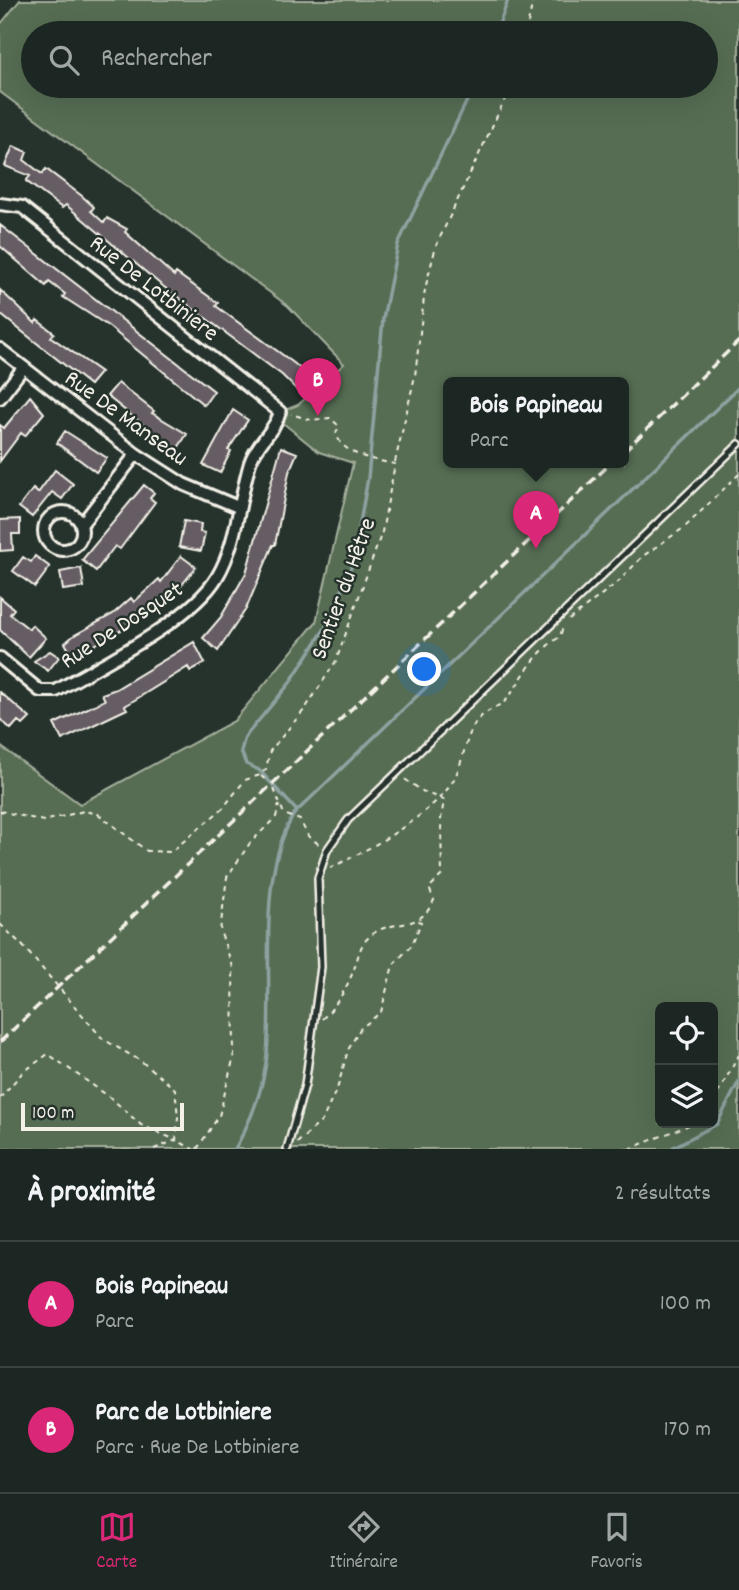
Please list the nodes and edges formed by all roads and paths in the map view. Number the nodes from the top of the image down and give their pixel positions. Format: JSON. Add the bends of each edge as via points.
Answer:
{"nodes":[{"id":1,"x":533,"y":0,"type":"edge"},
{"id":2,"x":529,"y":21,"type":"edge"},
{"id":3,"x":505,"y":98,"type":"edge"},
{"id":4,"x":0,"y":204,"type":"edge"},
{"id":5,"x":0,"y":349,"type":"edge"},
{"id":6,"x":23,"y":368,"type":"junction"},
{"id":7,"x":0,"y":398,"type":"edge"},
{"id":8,"x":280,"y":412,"type":"junction"},
{"id":9,"x":739,"y":444,"type":"edge"},
{"id":10,"x":136,"y":454,"type":"junction"},
{"id":11,"x":395,"y":464,"type":"junction"},
{"id":12,"x":739,"y":474,"type":"edge"},
{"id":13,"x":238,"y":507,"type":"junction"},
{"id":14,"x":81,"y":525,"type":"dead end"},
{"id":15,"x":0,"y":658,"type":"edge"},
{"id":16,"x":397,"y":773,"type":"junction"},
{"id":17,"x":260,"y":775,"type":"junction"},
{"id":18,"x":268,"y":782,"type":"dead end"},
{"id":19,"x":274,"y":789,"type":"dead end"},
{"id":20,"x":438,"y":797,"type":"junction"},
{"id":21,"x":279,"y":805,"type":"junction"},
{"id":22,"x":0,"y":811,"type":"edge"},
{"id":23,"x":327,"y":850,"type":"junction"},
{"id":24,"x":319,"y":873,"type":"junction"},
{"id":25,"x":418,"y":921,"type":"junction"},
{"id":26,"x":0,"y":925,"type":"edge"},
{"id":27,"x":313,"y":1021,"type":"junction"},
{"id":28,"x":739,"y":1055,"type":"edge"},
{"id":29,"x":718,"y":1093,"type":"edge"},
{"id":30,"x":0,"y":1098,"type":"edge"},
{"id":31,"x":682,"y":1128,"type":"edge"},
{"id":32,"x":176,"y":1140,"type":"junction"},
{"id":33,"x":289,"y":1142,"type":"junction"},
{"id":34,"x":154,"y":1149,"type":"edge"},
{"id":35,"x":192,"y":1149,"type":"edge"},
{"id":36,"x":197,"y":1149,"type":"edge"},
{"id":37,"x":287,"y":1149,"type":"edge"},
{"id":38,"x":629,"y":1149,"type":"edge"}],
"edges":[{"from":1,"to":2,"type":"path"},
{"from":3,"to":11,"type":"path","name":"Sentier du Hêtre","via":[[436,246]]},
{"from":4,"to":8,"type":"street","name":"Rue De Lotbiniere","via":[[22,207]]},
{"from":5,"to":6,"type":"street","name":"Rue De Manseau"},
{"from":6,"to":7,"type":"street"},
{"from":6,"to":10,"type":"street","name":"Rue De Manseau"},
{"from":8,"to":11,"type":"path","via":[[310,420],[330,418],[339,426],[338,439],[362,457]]},
{"from":8,"to":13,"type":"street","name":"Rue De Dosquet","via":[[251,460]]},
{"from":9,"to":16,"type":"lane"},
{"from":10,"to":13,"type":"street","name":"Rue De Manseau","via":[[183,484]]},
{"from":10,"to":14,"type":"street"},
{"from":11,"to":17,"type":"path","name":"Sentier du Hêtre","via":[[382,532],[336,661],[270,751]]},
{"from":12,"to":20,"type":"path","via":[[685,527],[643,556],[564,624],[560,637],[531,661],[509,698],[474,724],[454,778]]},
{"from":13,"to":15,"type":"street","name":"Rue De Dosquet","via":[[218,576],[180,615],[56,691],[40,691]]},
{"from":16,"to":20,"type":"path"},
{"from":16,"to":23,"type":"lane","via":[[348,820]]},
{"from":17,"to":18,"type":"path"},
{"from":17,"to":22,"type":"path","name":"Sentier du Hêtre","via":[[245,780],[222,808],[171,852],[147,851],[97,814],[84,811],[44,821]]},
{"from":19,"to":21,"type":"path"},
{"from":20,"to":24,"type":"path","via":[[362,854]]},
{"from":20,"to":25,"type":"path","via":[[444,800],[442,875],[429,888],[434,900]]},
{"from":21,"to":23,"type":"path"},
{"from":21,"to":36,"type":"path","via":[[276,817],[250,843],[227,877],[220,931],[233,967],[235,1046],[219,1116]]},
{"from":23,"to":24,"type":"lane"},
{"from":24,"to":27,"type":"lane","via":[[321,967]]},
{"from":25,"to":27,"type":"path","via":[[381,929],[367,939],[340,1001],[321,1021]]},
{"from":25,"to":33,"type":"path","via":[[412,945],[393,965],[380,1012],[360,1029],[348,1050],[322,1121],[298,1143]]},
{"from":26,"to":32,"type":"path","via":[[103,1038],[175,1089]]},
{"from":27,"to":33,"type":"lane","via":[[305,1085]]},
{"from":28,"to":29,"type":"path"},
{"from":30,"to":32,"type":"path","via":[[22,1073],[48,1054],[141,1125]]},
{"from":31,"to":38,"type":"path"},
{"from":32,"to":34,"type":"path"},
{"from":32,"to":35,"type":"path"},
{"from":33,"to":37,"type":"lane"}]}
